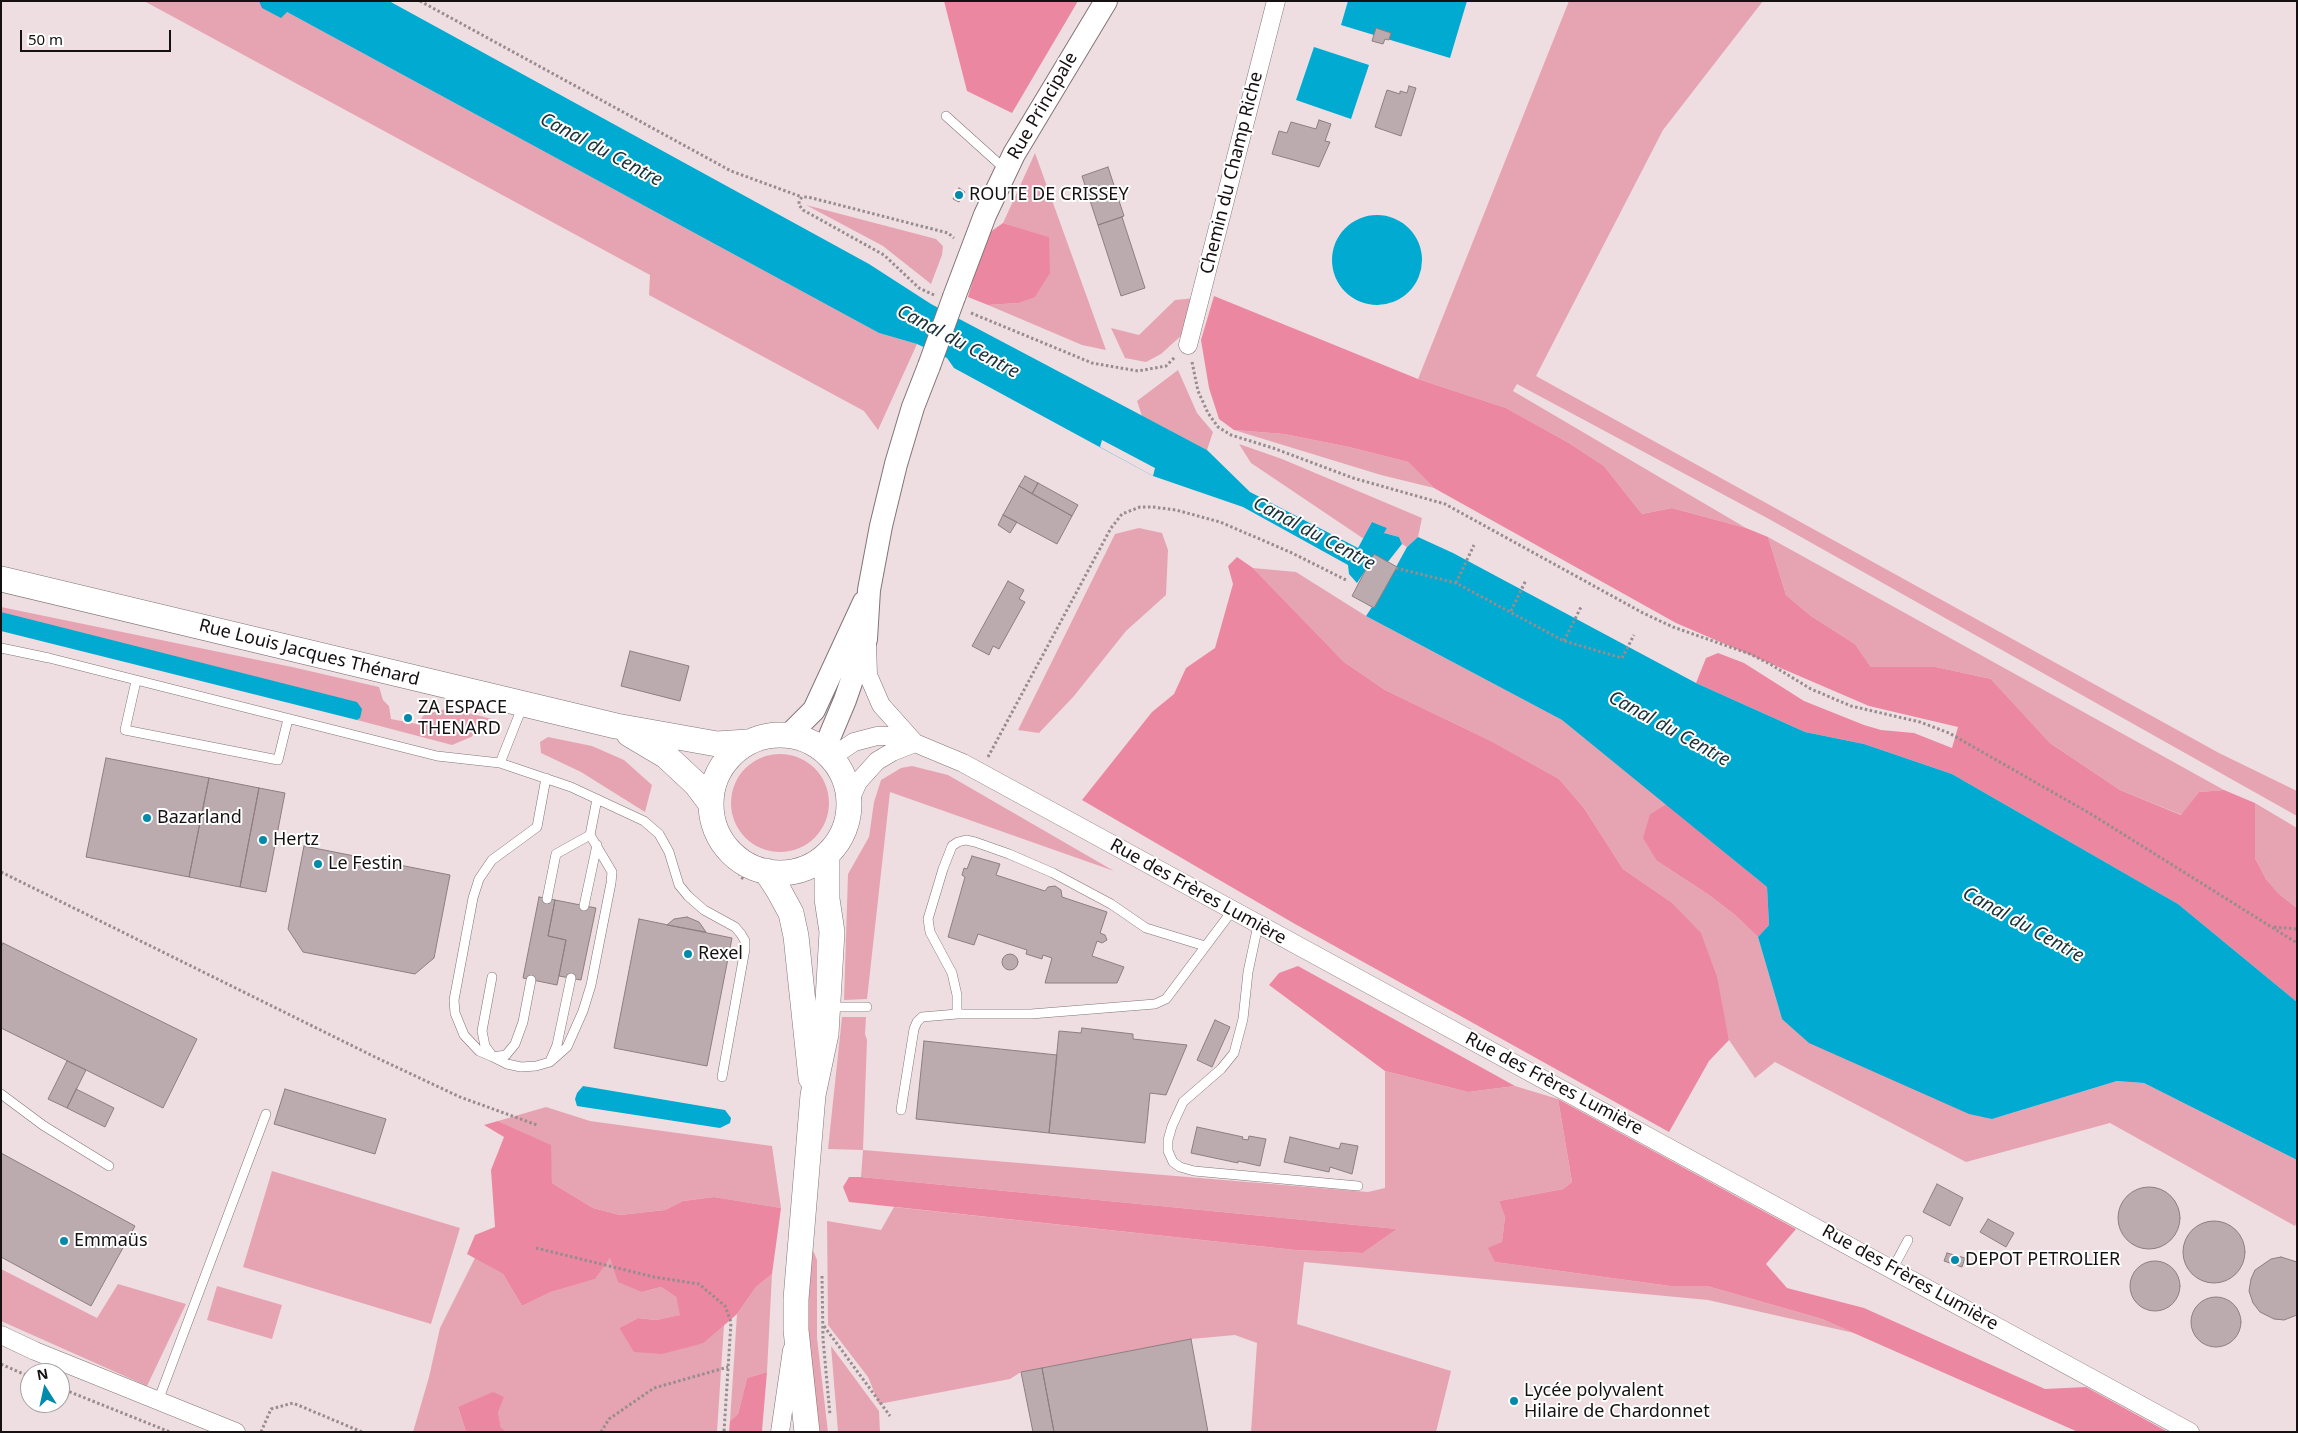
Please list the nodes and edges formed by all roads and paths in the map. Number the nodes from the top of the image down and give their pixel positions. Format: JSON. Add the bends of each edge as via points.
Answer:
{"nodes":[{"id":1,"x":420,"y":1,"type":"edge"},
{"id":2,"x":1106,"y":1,"type":"edge"},
{"id":3,"x":1276,"y":1,"type":"edge"},
{"id":4,"x":946,"y":116,"type":"dead end"},
{"id":5,"x":1006,"y":170,"type":"junction"},
{"id":6,"x":802,"y":197,"type":"dead end"},
{"id":7,"x":1188,"y":345,"type":"joint"},
{"id":8,"x":1474,"y":546,"type":"dead end"},
{"id":9,"x":1396,"y":568,"type":"dead end"},
{"id":10,"x":1,"y":579,"type":"edge"},
{"id":11,"x":1346,"y":580,"type":"dead end"},
{"id":12,"x":1526,"y":580,"type":"dead end"},
{"id":13,"x":1456,"y":583,"type":"junction"},
{"id":14,"x":869,"y":590,"type":"junction"},
{"id":15,"x":1581,"y":608,"type":"dead end"},
{"id":16,"x":1511,"y":612,"type":"junction"},
{"id":17,"x":1634,"y":635,"type":"dead end"},
{"id":18,"x":866,"y":639,"type":"junction"},
{"id":19,"x":1564,"y":641,"type":"junction"},
{"id":20,"x":1,"y":648,"type":"edge"},
{"id":21,"x":136,"y":681,"type":"junction"},
{"id":22,"x":523,"y":704,"type":"junction"},
{"id":23,"x":288,"y":719,"type":"junction"},
{"id":24,"x":616,"y":726,"type":"junction"},
{"id":25,"x":789,"y":735,"type":"junction"},
{"id":26,"x":748,"y":742,"type":"junction"},
{"id":27,"x":915,"y":743,"type":"junction"},
{"id":28,"x":828,"y":754,"type":"junction"},
{"id":29,"x":500,"y":763,"type":"junction"},
{"id":30,"x":980,"y":773,"type":"junction"},
{"id":31,"x":546,"y":778,"type":"junction"},
{"id":32,"x":597,"y":800,"type":"junction"},
{"id":33,"x":850,"y":800,"type":"junction"},
{"id":34,"x":711,"y":804,"type":"junction"},
{"id":35,"x":590,"y":834,"type":"junction"},
{"id":36,"x":597,"y":845,"type":"junction"},
{"id":37,"x":729,"y":850,"type":"junction"},
{"id":38,"x":827,"y":855,"type":"junction"},
{"id":39,"x":1,"y":872,"type":"edge"},
{"id":40,"x":757,"y":877,"type":"junction"},
{"id":41,"x":547,"y":899,"type":"dead end"},
{"id":42,"x":584,"y":906,"type":"dead end"},
{"id":43,"x":1232,"y":910,"type":"junction"},
{"id":44,"x":1258,"y":925,"type":"junction"},
{"id":45,"x":2274,"y":927,"type":"junction"},
{"id":46,"x":2297,"y":929,"type":"edge"},
{"id":47,"x":2297,"y":943,"type":"edge"},
{"id":48,"x":1205,"y":946,"type":"junction"},
{"id":49,"x":492,"y":977,"type":"dead end"},
{"id":50,"x":571,"y":978,"type":"dead end"},
{"id":51,"x":531,"y":980,"type":"dead end"},
{"id":52,"x":828,"y":1007,"type":"junction"},
{"id":53,"x":867,"y":1007,"type":"dead end"},
{"id":54,"x":957,"y":1014,"type":"junction"},
{"id":55,"x":493,"y":1058,"type":"junction"},
{"id":56,"x":550,"y":1062,"type":"junction"},
{"id":57,"x":722,"y":1077,"type":"dead end"},
{"id":58,"x":1,"y":1094,"type":"edge"},
{"id":59,"x":813,"y":1095,"type":"junction"},
{"id":60,"x":901,"y":1110,"type":"dead end"},
{"id":61,"x":266,"y":1114,"type":"dead end"},
{"id":62,"x":537,"y":1125,"type":"dead end"},
{"id":63,"x":108,"y":1166,"type":"dead end"},
{"id":64,"x":1358,"y":1186,"type":"dead end"},
{"id":65,"x":1908,"y":1240,"type":"dead end"},
{"id":66,"x":536,"y":1248,"type":"dead end"},
{"id":67,"x":1893,"y":1268,"type":"junction"},
{"id":68,"x":823,"y":1325,"type":"dead end"},
{"id":69,"x":796,"y":1330,"type":"junction"},
{"id":70,"x":2,"y":1338,"type":"edge"},
{"id":71,"x":1,"y":1364,"type":"edge"},
{"id":72,"x":728,"y":1367,"type":"junction"},
{"id":73,"x":20,"y":1373,"type":"edge"},
{"id":74,"x":70,"y":1392,"type":"edge"},
{"id":75,"x":158,"y":1401,"type":"junction"},
{"id":76,"x":890,"y":1416,"type":"dead end"},
{"id":77,"x":170,"y":1432,"type":"edge"},
{"id":78,"x":236,"y":1432,"type":"edge"},
{"id":79,"x":261,"y":1432,"type":"edge"},
{"id":80,"x":362,"y":1432,"type":"edge"},
{"id":81,"x":601,"y":1432,"type":"edge"},
{"id":82,"x":724,"y":1432,"type":"edge"},
{"id":83,"x":780,"y":1432,"type":"edge"},
{"id":84,"x":807,"y":1432,"type":"edge"},
{"id":85,"x":2190,"y":1432,"type":"edge"}],
"edges":[{"from":1,"to":6,"type":"path","via":[[731,172]]},
{"from":2,"to":5,"type":"street","name":"Rue Principale"},
{"from":3,"to":7,"type":"street","name":"Chemin du Champ Riche"},
{"from":4,"to":5,"type":"lane"},
{"from":5,"to":14,"type":"street","name":"Rue Principale","bridge":true,"via":[[985,215],[913,407],[881,526]]},
{"from":7,"to":45,"type":"path","via":[[1198,391],[1208,414],[1230,435],[1353,478],[1445,504],[1673,627],[1750,654],[1811,689],[1851,706],[1920,722],[1949,733],[2091,814]]},
{"from":8,"to":13,"type":"path"},
{"from":9,"to":13,"type":"path"},
{"from":10,"to":22,"type":"main road","name":"Rue Louis Jacques Thénard"},
{"from":11,"to":30,"type":"path","via":[[1220,522],[1153,507],[1122,514],[1111,528]]},
{"from":12,"to":16,"type":"path"},
{"from":13,"to":16,"type":"path"},
{"from":14,"to":18,"type":"street"},
{"from":14,"to":25,"type":"street","via":[[814,710]]},
{"from":15,"to":19,"type":"path"},
{"from":16,"to":19,"type":"path"},
{"from":17,"to":19,"type":"path","via":[[1622,658]]},
{"from":18,"to":27,"type":"street","name":"Rue des Frères Lumière","via":[[868,675],[881,705]]},
{"from":18,"to":28,"type":"street"},
{"from":20,"to":21,"type":"lane"},
{"from":21,"to":23,"type":"lane"},
{"from":21,"to":23,"type":"lane","via":[[125,730],[278,760]]},
{"from":22,"to":24,"type":"main road","name":"Rue Louis Jacques Thénard"},
{"from":22,"to":29,"type":"lane"},
{"from":23,"to":29,"type":"lane","via":[[437,756]]},
{"from":24,"to":26,"type":"main road","name":"Rue Louis Jacques Thénard","via":[[717,744]]},
{"from":24,"to":34,"type":"main road","name":"Rue Louis Jacques Thénard","via":[[666,756],[696,784]]},
{"from":25,"to":26,"type":"main road","via":[[768,736]]},
{"from":25,"to":28,"type":"main road","via":[[802,737]]},
{"from":26,"to":34,"type":"main road","via":[[721,768],[715,779]]},
{"from":27,"to":28,"type":"street","name":"Rue des Frères Lumière","via":[[891,736],[877,736]]},
{"from":27,"to":30,"type":"street","name":"Rue des Frères Lumière"},
{"from":27,"to":33,"type":"street","via":[[877,761],[858,782]]},
{"from":28,"to":33,"type":"main road","via":[[844,777]]},
{"from":29,"to":31,"type":"lane"},
{"from":30,"to":43,"type":"street","name":"Rue des Frères Lumière"},
{"from":31,"to":32,"type":"lane"},
{"from":31,"to":55,"type":"lane","via":[[537,827],[492,860],[478,879],[473,898],[454,1000],[455,1013],[464,1035],[479,1052]]},
{"from":32,"to":35,"type":"lane"},
{"from":32,"to":57,"type":"lane","via":[[644,821],[659,834],[669,852],[679,885],[704,910],[735,927],[745,941]]},
{"from":33,"to":38,"type":"main road","via":[[845,830]]},
{"from":34,"to":37,"type":"main road","via":[[713,821]]},
{"from":35,"to":36,"type":"lane"},
{"from":35,"to":41,"type":"lane","via":[[556,854]]},
{"from":36,"to":42,"type":"lane"},
{"from":36,"to":56,"type":"lane","via":[[612,872],[591,985],[567,1047]]},
{"from":37,"to":40,"type":"main road","via":[[752,867]]},
{"from":37,"to":40,"type":"path","via":[[741,877]]},
{"from":38,"to":40,"type":"main road","via":[[798,870]]},
{"from":38,"to":52,"type":"main road","via":[[827,899],[832,932]]},
{"from":39,"to":62,"type":"path","via":[[375,1057],[460,1097]]},
{"from":40,"to":59,"type":"main road","via":[[791,912]]},
{"from":43,"to":44,"type":"street","name":"Rue des Frères Lumière"},
{"from":43,"to":48,"type":"lane"},
{"from":44,"to":64,"type":"lane","via":[[1243,1019],[1234,1052],[1221,1069],[1183,1102],[1172,1126],[1168,1151],[1173,1162],[1194,1171]]},
{"from":44,"to":67,"type":"street","name":"Rue des Frères Lumière"},
{"from":45,"to":46,"type":"path"},
{"from":45,"to":47,"type":"path"},
{"from":48,"to":54,"type":"lane","via":[[1166,999],[1155,1004],[1031,1014]]},
{"from":48,"to":54,"type":"lane","via":[[1146,928],[1103,899],[1053,872],[975,842],[958,842],[952,846],[943,869],[928,919],[930,932],[952,973]]},
{"from":49,"to":55,"type":"lane","via":[[482,1031],[485,1046]]},
{"from":50,"to":56,"type":"lane","via":[[557,1045]]},
{"from":51,"to":55,"type":"lane","via":[[515,1044],[506,1055]]},
{"from":52,"to":53,"type":"lane"},
{"from":52,"to":59,"type":"main road","via":[[826,1034]]},
{"from":54,"to":60,"type":"lane","via":[[929,1015],[916,1022]]},
{"from":55,"to":56,"type":"lane","via":[[521,1067]]},
{"from":58,"to":63,"type":"lane","via":[[44,1126]]},
{"from":59,"to":69,"type":"main road","via":[[798,1258]]},
{"from":61,"to":75,"type":"lane"},
{"from":65,"to":67,"type":"lane"},
{"from":66,"to":72,"type":"path","via":[[654,1278],[699,1284],[725,1306],[731,1322]]},
{"from":67,"to":85,"type":"street","name":"Rue des Frères Lumière"},
{"from":68,"to":76,"type":"path"},
{"from":69,"to":83,"type":"street"},
{"from":69,"to":84,"type":"main road"},
{"from":70,"to":75,"type":"street"},
{"from":71,"to":73,"type":"path"},
{"from":72,"to":81,"type":"path","via":[[654,1388],[608,1419]]},
{"from":72,"to":82,"type":"path"},
{"from":74,"to":77,"type":"path"},
{"from":75,"to":78,"type":"street"},
{"from":79,"to":80,"type":"path","via":[[271,1409],[293,1403]]}]}
